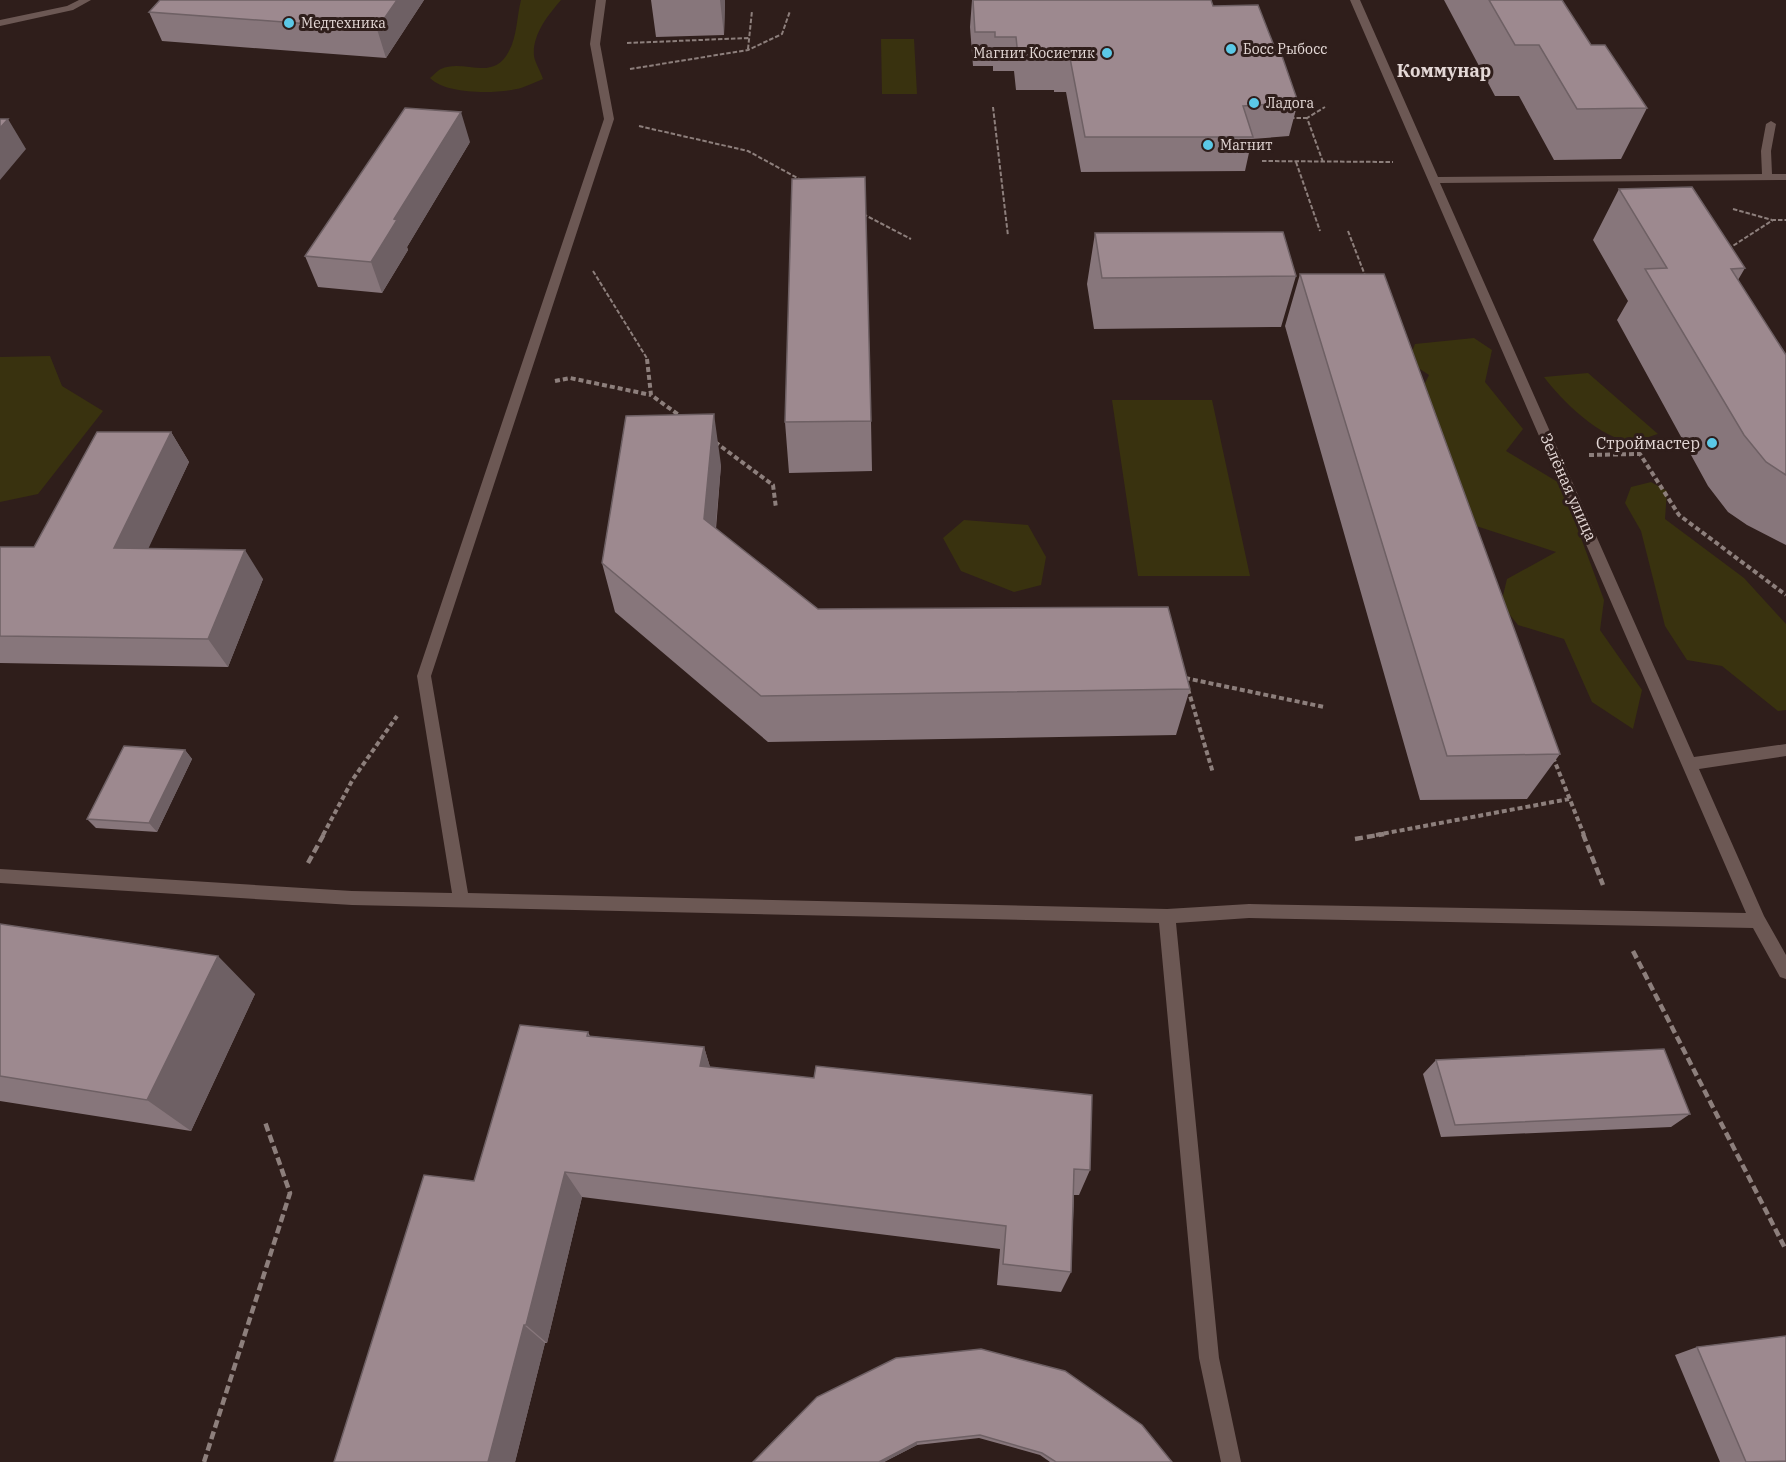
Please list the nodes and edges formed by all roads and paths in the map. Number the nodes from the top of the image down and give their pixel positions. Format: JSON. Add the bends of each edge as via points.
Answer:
{"nodes":[{"id":1,"x":86,"y":0,"type":"edge"},
{"id":2,"x":601,"y":0,"type":"edge"},
{"id":3,"x":1355,"y":0,"type":"edge"},
{"id":4,"x":752,"y":11,"type":"dead end"},
{"id":5,"x":790,"y":11,"type":"dead end"},
{"id":6,"x":0,"y":23,"type":"edge"},
{"id":7,"x":749,"y":38,"type":"junction"},
{"id":8,"x":595,"y":44,"type":"junction"},
{"id":9,"x":748,"y":50,"type":"junction"},
{"id":10,"x":600,"y":74,"type":"junction"},
{"id":11,"x":993,"y":107,"type":"dead end"},
{"id":12,"x":1325,"y":107,"type":"dead end"},
{"id":13,"x":1284,"y":118,"type":"edge"},
{"id":14,"x":1307,"y":118,"type":"junction"},
{"id":15,"x":609,"y":119,"type":"junction"},
{"id":16,"x":1771,"y":124,"type":"dead end"},
{"id":17,"x":1262,"y":161,"type":"dead end"},
{"id":18,"x":1296,"y":162,"type":"junction"},
{"id":19,"x":1323,"y":162,"type":"junction"},
{"id":20,"x":1394,"y":162,"type":"dead end"},
{"id":21,"x":1767,"y":177,"type":"junction"},
{"id":22,"x":1786,"y":177,"type":"edge"},
{"id":23,"x":1434,"y":180,"type":"junction"},
{"id":24,"x":807,"y":184,"type":"edge"},
{"id":25,"x":858,"y":211,"type":"edge"},
{"id":26,"x":1786,"y":220,"type":"edge"},
{"id":27,"x":1320,"y":231,"type":"dead end"},
{"id":28,"x":1348,"y":231,"type":"dead end"},
{"id":29,"x":571,"y":234,"type":"junction"},
{"id":30,"x":1008,"y":236,"type":"dead end"},
{"id":31,"x":910,"y":238,"type":"dead end"},
{"id":32,"x":1726,"y":251,"type":"edge"},
{"id":33,"x":1370,"y":287,"type":"edge"},
{"id":34,"x":519,"y":390,"type":"junction"},
{"id":35,"x":651,"y":395,"type":"junction"},
{"id":36,"x":689,"y":423,"type":"edge"},
{"id":37,"x":707,"y":436,"type":"edge"},
{"id":38,"x":1556,"y":456,"type":"junction"},
{"id":39,"x":776,"y":508,"type":"dead end"},
{"id":40,"x":1786,"y":595,"type":"edge"},
{"id":41,"x":1182,"y":669,"type":"edge"},
{"id":42,"x":424,"y":676,"type":"junction"},
{"id":43,"x":1185,"y":678,"type":"junction"},
{"id":44,"x":1324,"y":707,"type":"dead end"},
{"id":45,"x":1786,"y":750,"type":"edge"},
{"id":46,"x":1552,"y":755,"type":"edge"},
{"id":47,"x":1691,"y":764,"type":"junction"},
{"id":48,"x":1213,"y":773,"type":"dead end"},
{"id":49,"x":1569,"y":799,"type":"junction"},
{"id":50,"x":1355,"y":839,"type":"dead end"},
{"id":51,"x":0,"y":876,"type":"edge"},
{"id":52,"x":291,"y":894,"type":"junction"},
{"id":53,"x":461,"y":901,"type":"junction"},
{"id":54,"x":1167,"y":916,"type":"junction"},
{"id":55,"x":1616,"y":918,"type":"junction"},
{"id":56,"x":1758,"y":921,"type":"junction"},
{"id":57,"x":1786,"y":971,"type":"edge"},
{"id":58,"x":266,"y":1122,"type":"dead end"},
{"id":59,"x":1786,"y":1250,"type":"edge"},
{"id":60,"x":204,"y":1462,"type":"edge"},
{"id":61,"x":1231,"y":1462,"type":"edge"}],
"edges":[{"from":1,"to":6,"type":"street","via":[[70,8]]},
{"from":2,"to":8,"type":"street"},
{"from":3,"to":23,"type":"street","name":"Зелёная улица"},
{"from":4,"to":7,"type":"path"},
{"from":5,"to":9,"type":"path","via":[[782,34]]},
{"from":7,"to":8,"type":"path"},
{"from":7,"to":9,"type":"path"},
{"from":8,"to":10,"type":"street"},
{"from":9,"to":10,"type":"path"},
{"from":10,"to":15,"type":"street"},
{"from":11,"to":30,"type":"path"},
{"from":12,"to":14,"type":"path"},
{"from":13,"to":14,"type":"path"},
{"from":14,"to":19,"type":"path"},
{"from":15,"to":24,"type":"path","via":[[748,151]]},
{"from":15,"to":29,"type":"street"},
{"from":16,"to":21,"type":"street"},
{"from":17,"to":18,"type":"path"},
{"from":18,"to":19,"type":"path"},
{"from":18,"to":27,"type":"path"},
{"from":19,"to":20,"type":"path"},
{"from":21,"to":22,"type":"street"},
{"from":21,"to":23,"type":"street"},
{"from":23,"to":38,"type":"street","name":"Зелёная улица"},
{"from":25,"to":31,"type":"path"},
{"from":26,"to":32,"type":"path","via":[[1773,220]]},
{"from":28,"to":33,"type":"path"},
{"from":29,"to":34,"type":"street"},
{"from":29,"to":35,"type":"path","via":[[648,360]]},
{"from":34,"to":35,"type":"path","via":[[570,378]]},
{"from":34,"to":42,"type":"street"},
{"from":35,"to":36,"type":"path"},
{"from":37,"to":39,"type":"path","via":[[773,485]]},
{"from":38,"to":40,"type":"path","via":[[1640,454],[1679,515]]},
{"from":38,"to":47,"type":"street","name":"Зелёная улица"},
{"from":41,"to":43,"type":"path"},
{"from":42,"to":52,"type":"path","via":[[353,779]]},
{"from":42,"to":53,"type":"street"},
{"from":43,"to":44,"type":"path"},
{"from":43,"to":48,"type":"path"},
{"from":45,"to":47,"type":"street"},
{"from":46,"to":49,"type":"path"},
{"from":47,"to":56,"type":"street","name":"Зелёная улица"},
{"from":49,"to":50,"type":"path"},
{"from":49,"to":55,"type":"path"},
{"from":51,"to":52,"type":"street"},
{"from":52,"to":53,"type":"street"},
{"from":53,"to":54,"type":"street"},
{"from":54,"to":55,"type":"street","via":[[1249,911]]},
{"from":54,"to":61,"type":"street","via":[[1209,1358]]},
{"from":55,"to":56,"type":"street"},
{"from":55,"to":59,"type":"path"},
{"from":56,"to":57,"type":"street","name":"Зелёная улица"},
{"from":58,"to":60,"type":"path","via":[[290,1193]]}]}
